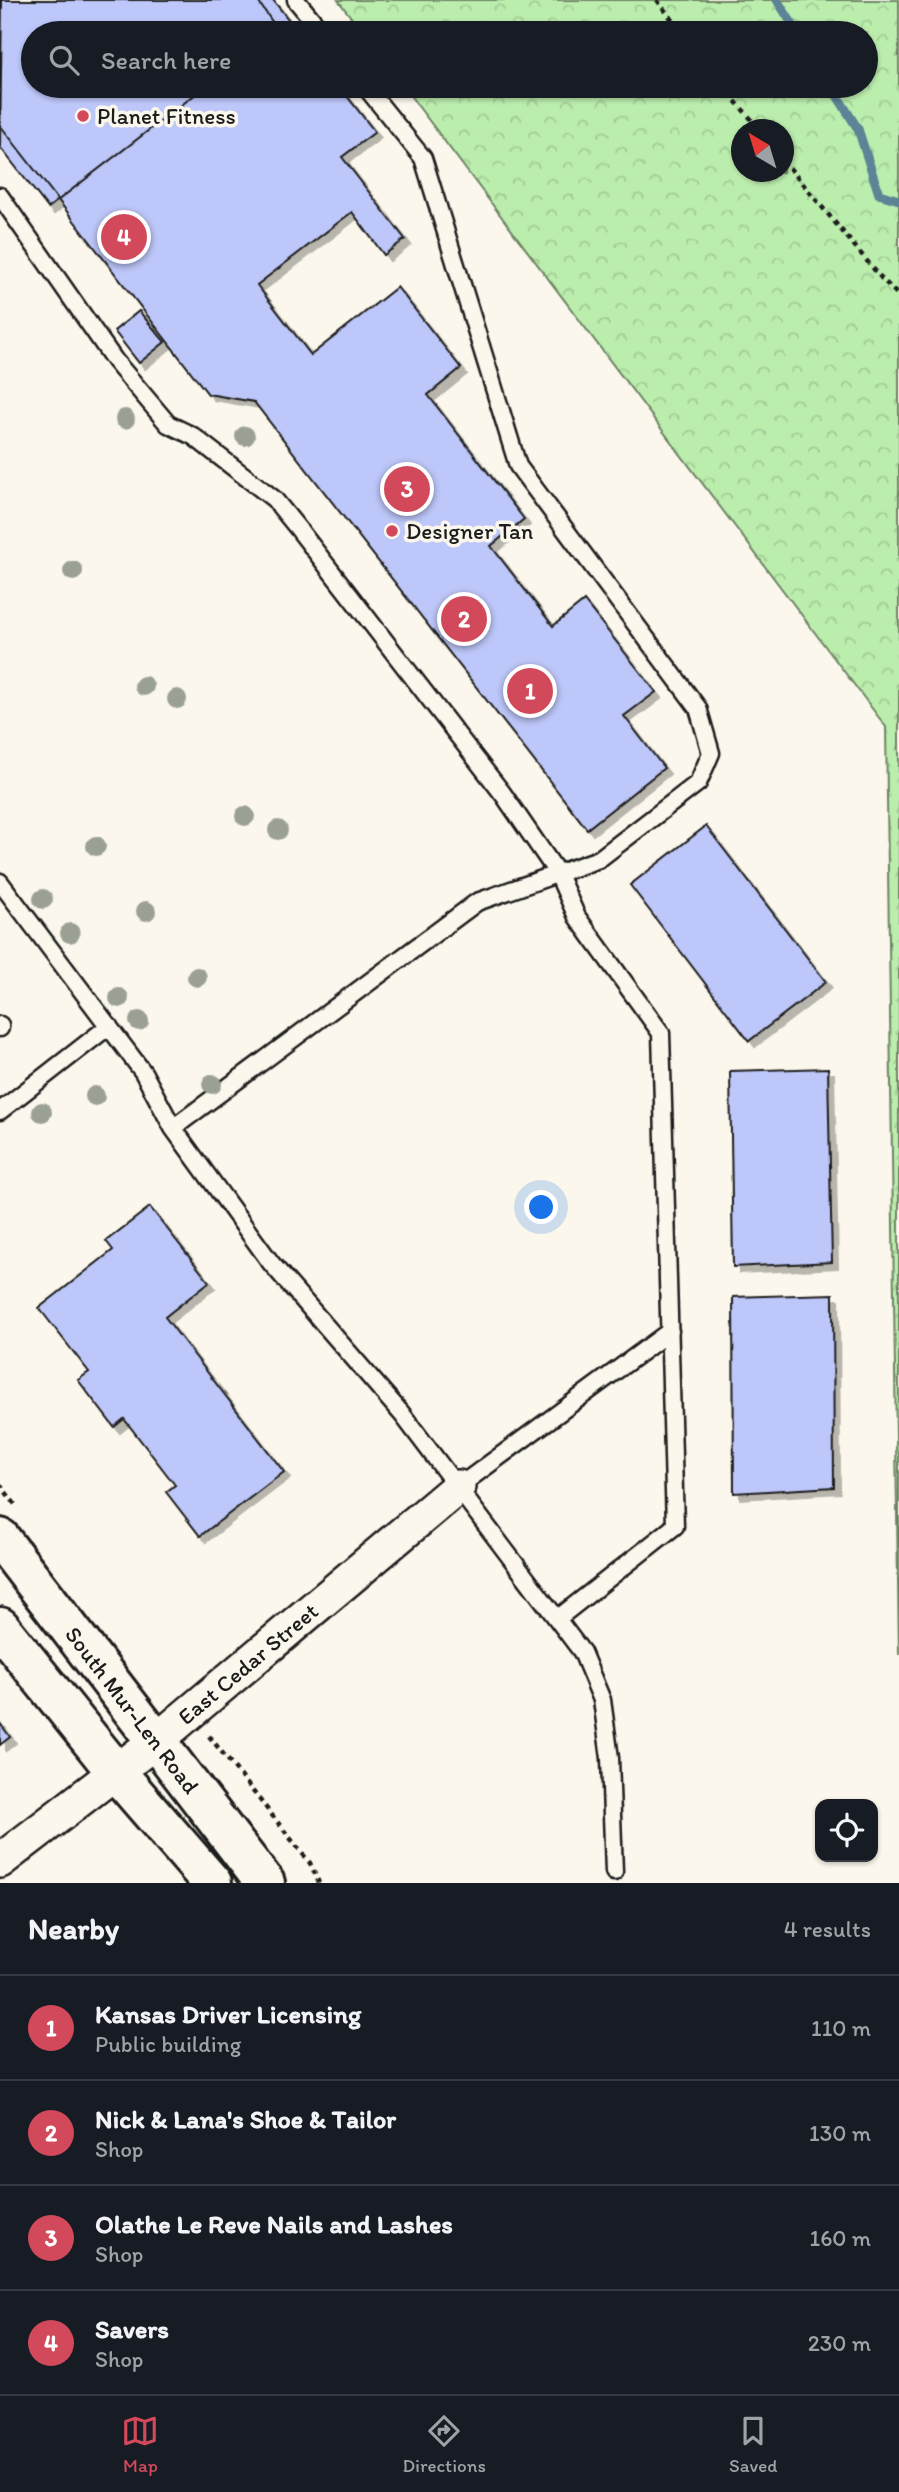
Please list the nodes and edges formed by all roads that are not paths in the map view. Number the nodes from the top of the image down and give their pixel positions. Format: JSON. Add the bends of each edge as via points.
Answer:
{"nodes":[{"id":1,"x":296,"y":0,"type":"edge"},
{"id":2,"x":313,"y":21,"type":"edge"},
{"id":3,"x":375,"y":98,"type":"edge"},
{"id":4,"x":0,"y":196,"type":"edge"},
{"id":5,"x":558,"y":874,"type":"junction"},
{"id":6,"x":0,"y":882,"type":"edge"},
{"id":7,"x":109,"y":1026,"type":"junction"},
{"id":8,"x":0,"y":1111,"type":"edge"},
{"id":9,"x":173,"y":1128,"type":"junction"},
{"id":10,"x":670,"y":1331,"type":"junction"},
{"id":11,"x":458,"y":1487,"type":"junction"},
{"id":12,"x":12,"y":1527,"type":"edge"},
{"id":13,"x":557,"y":1619,"type":"junction"},
{"id":14,"x":0,"y":1627,"type":"edge"},
{"id":15,"x":156,"y":1741,"type":"junction"},
{"id":16,"x":117,"y":1773,"type":"junction"},
{"id":17,"x":0,"y":1861,"type":"edge"},
{"id":18,"x":614,"y":1872,"type":"dead end"},
{"id":19,"x":212,"y":1883,"type":"edge"},
{"id":20,"x":265,"y":1883,"type":"edge"}],
"edges":[{"from":1,"to":2,"type":"lane"},
{"from":3,"to":5,"type":"lane","via":[[423,158],[518,466],[698,708],[711,753],[698,783],[599,859]]},
{"from":4,"to":5,"type":"lane","via":[[115,361],[168,424],[193,436],[274,499],[503,794]]},
{"from":5,"to":9,"type":"lane","via":[[477,902]]},
{"from":5,"to":10,"type":"lane","via":[[577,917],[661,1033]]},
{"from":6,"to":7,"type":"lane"},
{"from":7,"to":8,"type":"lane"},
{"from":7,"to":9,"type":"lane","via":[[144,1072]]},
{"from":9,"to":11,"type":"lane","via":[[271,1263],[402,1414]]},
{"from":10,"to":11,"type":"lane"},
{"from":10,"to":13,"type":"lane","via":[[675,1526]]},
{"from":11,"to":13,"type":"lane"},
{"from":11,"to":15,"type":"street","name":"East Cedar Street"},
{"from":12,"to":15,"type":"main road","name":"South Mur-Len Road"},
{"from":13,"to":18,"type":"lane","via":[[582,1652],[602,1700],[610,1758]]},
{"from":14,"to":16,"type":"main road","name":"South Mur-Len Road"},
{"from":15,"to":16,"type":"street","name":"East Cedar Street"},
{"from":15,"to":20,"type":"main road","name":"South Mur-Len Road"},
{"from":16,"to":17,"type":"street","name":"East Cedar Street"},
{"from":16,"to":19,"type":"main road","name":"South Mur-Len Road"}]}
